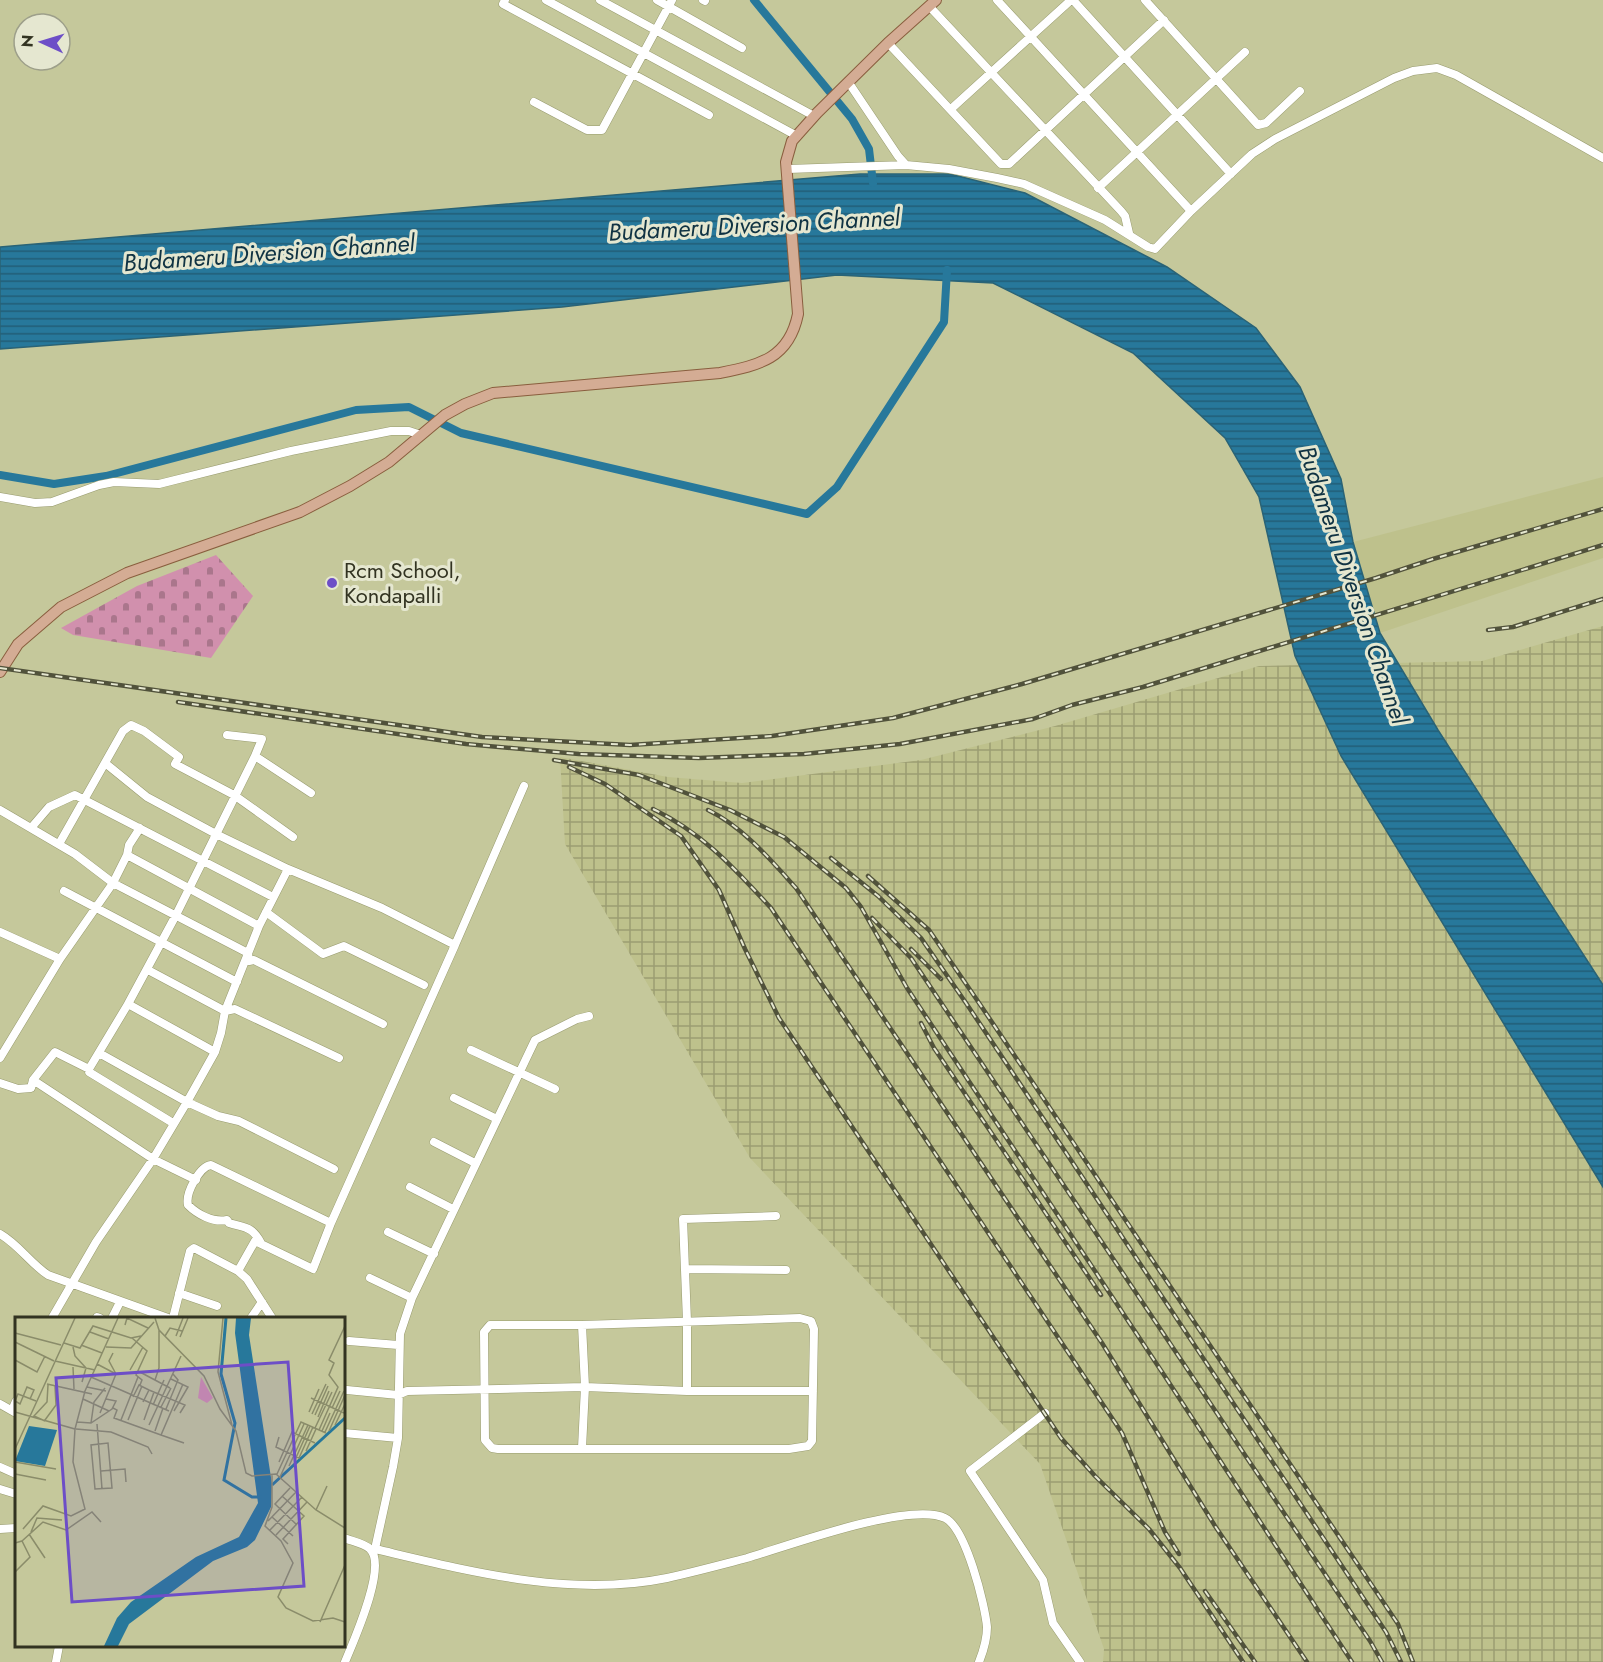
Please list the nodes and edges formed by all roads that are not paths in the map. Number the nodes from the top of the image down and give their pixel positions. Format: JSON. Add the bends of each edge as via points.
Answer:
{"nodes":[{"id":1,"x":505,"y":0,"type":"edge"},
{"id":2,"x":546,"y":0,"type":"edge"},
{"id":3,"x":600,"y":0,"type":"edge"},
{"id":4,"x":657,"y":0,"type":"edge"},
{"id":5,"x":998,"y":0,"type":"edge"},
{"id":6,"x":1072,"y":0,"type":"edge"},
{"id":7,"x":1145,"y":0,"type":"edge"},
{"id":8,"x":670,"y":3,"type":"edge"},
{"id":9,"x":932,"y":3,"type":"edge"},
{"id":10,"x":1164,"y":20,"type":"junction"},
{"id":11,"x":656,"y":30,"type":"junction"},
{"id":12,"x":1032,"y":36,"type":"junction"},
{"id":13,"x":888,"y":43,"type":"junction"},
{"id":14,"x":742,"y":48,"type":"dead end"},
{"id":15,"x":1245,"y":52,"type":"dead end"},
{"id":16,"x":644,"y":53,"type":"junction"},
{"id":17,"x":1125,"y":57,"type":"junction"},
{"id":18,"x":992,"y":73,"type":"junction"},
{"id":19,"x":632,"y":75,"type":"junction"},
{"id":20,"x":1217,"y":79,"type":"junction"},
{"id":21,"x":848,"y":84,"type":"junction"},
{"id":22,"x":1300,"y":91,"type":"dead end"},
{"id":23,"x":1084,"y":94,"type":"junction"},
{"id":24,"x":534,"y":102,"type":"dead end"},
{"id":25,"x":951,"y":109,"type":"junction"},
{"id":26,"x":709,"y":115,"type":"dead end"},
{"id":27,"x":814,"y":116,"type":"junction"},
{"id":28,"x":1177,"y":116,"type":"junction"},
{"id":29,"x":1045,"y":131,"type":"junction"},
{"id":30,"x":796,"y":136,"type":"junction"},
{"id":31,"x":1138,"y":153,"type":"junction"},
{"id":32,"x":1603,"y":158,"type":"edge"},
{"id":33,"x":906,"y":165,"type":"junction"},
{"id":34,"x":788,"y":169,"type":"junction"},
{"id":35,"x":1231,"y":174,"type":"junction"},
{"id":36,"x":1098,"y":188,"type":"junction"},
{"id":37,"x":1191,"y":211,"type":"junction"},
{"id":38,"x":1129,"y":233,"type":"junction"},
{"id":39,"x":421,"y":435,"type":"junction"},
{"id":40,"x":0,"y":497,"type":"edge"},
{"id":41,"x":0,"y":672,"type":"edge"},
{"id":42,"x":227,"y":735,"type":"dead end"},
{"id":43,"x":255,"y":756,"type":"junction"},
{"id":44,"x":105,"y":763,"type":"junction"},
{"id":45,"x":524,"y":786,"type":"dead end"},
{"id":46,"x":311,"y":793,"type":"dead end"},
{"id":47,"x":234,"y":795,"type":"junction"},
{"id":48,"x":84,"y":802,"type":"junction"},
{"id":49,"x":0,"y":810,"type":"edge"},
{"id":50,"x":31,"y":828,"type":"junction"},
{"id":51,"x":140,"y":828,"type":"junction"},
{"id":52,"x":216,"y":834,"type":"junction"},
{"id":53,"x":293,"y":837,"type":"dead end"},
{"id":54,"x":59,"y":844,"type":"junction"},
{"id":55,"x":127,"y":855,"type":"junction"},
{"id":56,"x":203,"y":862,"type":"junction"},
{"id":57,"x":288,"y":870,"type":"junction"},
{"id":58,"x":113,"y":883,"type":"junction"},
{"id":59,"x":188,"y":888,"type":"junction"},
{"id":60,"x":64,"y":891,"type":"dead end"},
{"id":61,"x":273,"y":897,"type":"junction"},
{"id":62,"x":96,"y":909,"type":"junction"},
{"id":63,"x":266,"y":912,"type":"junction"},
{"id":64,"x":176,"y":915,"type":"junction"},
{"id":65,"x":259,"y":926,"type":"junction"},
{"id":66,"x":0,"y":932,"type":"edge"},
{"id":67,"x":161,"y":943,"type":"junction"},
{"id":68,"x":455,"y":945,"type":"junction"},
{"id":69,"x":249,"y":953,"type":"junction"},
{"id":70,"x":60,"y":959,"type":"junction"},
{"id":71,"x":148,"y":970,"type":"junction"},
{"id":72,"x":237,"y":982,"type":"junction"},
{"id":73,"x":424,"y":985,"type":"dead end"},
{"id":74,"x":128,"y":1004,"type":"junction"},
{"id":75,"x":225,"y":1011,"type":"junction"},
{"id":76,"x":589,"y":1016,"type":"dead end"},
{"id":77,"x":383,"y":1023,"type":"dead end"},
{"id":78,"x":471,"y":1050,"type":"dead end"},
{"id":79,"x":215,"y":1052,"type":"junction"},
{"id":80,"x":99,"y":1053,"type":"junction"},
{"id":81,"x":0,"y":1058,"type":"edge"},
{"id":82,"x":339,"y":1058,"type":"dead end"},
{"id":83,"x":89,"y":1069,"type":"junction"},
{"id":84,"x":520,"y":1073,"type":"junction"},
{"id":85,"x":33,"y":1080,"type":"junction"},
{"id":86,"x":0,"y":1083,"type":"edge"},
{"id":87,"x":555,"y":1089,"type":"dead end"},
{"id":88,"x":454,"y":1098,"type":"dead end"},
{"id":89,"x":188,"y":1102,"type":"junction"},
{"id":90,"x":497,"y":1119,"type":"junction"},
{"id":91,"x":173,"y":1123,"type":"junction"},
{"id":92,"x":434,"y":1142,"type":"dead end"},
{"id":93,"x":153,"y":1159,"type":"junction"},
{"id":94,"x":476,"y":1163,"type":"junction"},
{"id":95,"x":334,"y":1169,"type":"dead end"},
{"id":96,"x":196,"y":1180,"type":"junction"},
{"id":97,"x":410,"y":1188,"type":"dead end"},
{"id":98,"x":453,"y":1209,"type":"junction"},
{"id":99,"x":776,"y":1216,"type":"dead end"},
{"id":100,"x":331,"y":1223,"type":"junction"},
{"id":101,"x":388,"y":1232,"type":"dead end"},
{"id":102,"x":1,"y":1236,"type":"edge"},
{"id":103,"x":261,"y":1243,"type":"junction"},
{"id":104,"x":434,"y":1254,"type":"junction"},
{"id":105,"x":685,"y":1269,"type":"junction"},
{"id":106,"x":786,"y":1270,"type":"dead end"},
{"id":107,"x":238,"y":1271,"type":"junction"},
{"id":108,"x":370,"y":1278,"type":"dead end"},
{"id":109,"x":73,"y":1284,"type":"junction"},
{"id":110,"x":179,"y":1293,"type":"junction"},
{"id":111,"x":412,"y":1298,"type":"junction"},
{"id":112,"x":120,"y":1302,"type":"junction"},
{"id":113,"x":262,"y":1302,"type":"junction"},
{"id":114,"x":217,"y":1306,"type":"dead end"},
{"id":115,"x":53,"y":1317,"type":"edge"},
{"id":116,"x":112,"y":1317,"type":"edge"},
{"id":117,"x":165,"y":1317,"type":"edge"},
{"id":118,"x":173,"y":1317,"type":"edge"},
{"id":119,"x":252,"y":1317,"type":"edge"},
{"id":120,"x":271,"y":1317,"type":"edge"},
{"id":121,"x":687,"y":1321,"type":"junction"},
{"id":122,"x":582,"y":1325,"type":"junction"},
{"id":123,"x":349,"y":1341,"type":"dead end"},
{"id":124,"x":398,"y":1345,"type":"junction"},
{"id":125,"x":585,"y":1387,"type":"junction"},
{"id":126,"x":484,"y":1389,"type":"junction"},
{"id":127,"x":347,"y":1390,"type":"dead end"},
{"id":128,"x":687,"y":1391,"type":"junction"},
{"id":129,"x":813,"y":1391,"type":"junction"},
{"id":130,"x":398,"y":1395,"type":"junction"},
{"id":131,"x":0,"y":1404,"type":"edge"},
{"id":132,"x":14,"y":1411,"type":"edge"},
{"id":133,"x":1045,"y":1413,"type":"dead end"},
{"id":134,"x":345,"y":1433,"type":"edge"},
{"id":135,"x":398,"y":1438,"type":"junction"},
{"id":136,"x":582,"y":1448,"type":"junction"},
{"id":137,"x":0,"y":1467,"type":"edge"},
{"id":138,"x":15,"y":1474,"type":"edge"},
{"id":139,"x":0,"y":1489,"type":"edge"},
{"id":140,"x":15,"y":1494,"type":"edge"},
{"id":141,"x":15,"y":1528,"type":"edge"},
{"id":142,"x":0,"y":1529,"type":"edge"},
{"id":143,"x":345,"y":1538,"type":"edge"},
{"id":144,"x":374,"y":1550,"type":"junction"},
{"id":145,"x":59,"y":1647,"type":"edge"},
{"id":146,"x":56,"y":1662,"type":"edge"},
{"id":147,"x":345,"y":1662,"type":"edge"},
{"id":148,"x":979,"y":1662,"type":"edge"},
{"id":149,"x":1080,"y":1662,"type":"edge"}],
"edges":[{"from":1,"to":19,"type":"street","via":[[503,4]]},
{"from":2,"to":16,"type":"street"},
{"from":3,"to":11,"type":"street"},
{"from":4,"to":8,"type":"street"},
{"from":5,"to":12,"type":"street"},
{"from":6,"to":12,"type":"street"},
{"from":6,"to":17,"type":"street"},
{"from":7,"to":10,"type":"street"},
{"from":8,"to":11,"type":"street"},
{"from":8,"to":14,"type":"street"},
{"from":9,"to":13,"type":"main road"},
{"from":9,"to":18,"type":"street"},
{"from":10,"to":17,"type":"street"},
{"from":10,"to":20,"type":"street"},
{"from":11,"to":16,"type":"street"},
{"from":11,"to":27,"type":"street"},
{"from":12,"to":18,"type":"street"},
{"from":12,"to":23,"type":"street"},
{"from":13,"to":21,"type":"main road"},
{"from":13,"to":25,"type":"street"},
{"from":15,"to":20,"type":"street"},
{"from":16,"to":19,"type":"street"},
{"from":16,"to":30,"type":"street"},
{"from":17,"to":23,"type":"street"},
{"from":17,"to":28,"type":"street"},
{"from":18,"to":25,"type":"street"},
{"from":18,"to":29,"type":"street"},
{"from":19,"to":24,"type":"street","via":[[602,130],[587,130]]},
{"from":19,"to":26,"type":"street"},
{"from":20,"to":22,"type":"street","via":[[1258,125],[1266,123]]},
{"from":20,"to":28,"type":"street"},
{"from":21,"to":27,"type":"main road"},
{"from":21,"to":33,"type":"street"},
{"from":23,"to":29,"type":"street"},
{"from":23,"to":31,"type":"street"},
{"from":25,"to":29,"type":"street","via":[[1002,164],[1009,164]]},
{"from":27,"to":30,"type":"main road"},
{"from":28,"to":31,"type":"street"},
{"from":28,"to":35,"type":"street"},
{"from":29,"to":36,"type":"street"},
{"from":30,"to":34,"type":"main road","via":[[789,148]]},
{"from":31,"to":36,"type":"street"},
{"from":31,"to":37,"type":"street"},
{"from":32,"to":35,"type":"street","via":[[1437,68],[1394,78],[1275,139]]},
{"from":33,"to":34,"type":"street"},
{"from":33,"to":38,"type":"street","via":[[950,169],[1024,184]]},
{"from":34,"to":39,"type":"main road","via":[[797,319],[787,343],[772,358],[720,373],[493,393],[465,404]]},
{"from":35,"to":37,"type":"street"},
{"from":36,"to":38,"type":"street","via":[[1125,216]]},
{"from":37,"to":38,"type":"street","via":[[1155,249]]},
{"from":39,"to":40,"type":"street","via":[[391,430],[159,484],[99,485],[52,502]]},
{"from":39,"to":41,"type":"main road","via":[[380,468],[300,512],[127,573],[61,607],[18,644]]},
{"from":42,"to":43,"type":"street","via":[[262,739]]},
{"from":43,"to":46,"type":"street"},
{"from":43,"to":47,"type":"street"},
{"from":44,"to":47,"type":"street","via":[[125,728],[131,725],[179,757],[176,764]]},
{"from":44,"to":48,"type":"street"},
{"from":44,"to":52,"type":"street","via":[[147,797]]},
{"from":45,"to":68,"type":"street"},
{"from":47,"to":52,"type":"street"},
{"from":47,"to":53,"type":"street"},
{"from":48,"to":50,"type":"street","via":[[75,795],[49,807]]},
{"from":48,"to":51,"type":"street"},
{"from":48,"to":54,"type":"street"},
{"from":49,"to":50,"type":"street"},
{"from":50,"to":54,"type":"street"},
{"from":51,"to":55,"type":"street"},
{"from":51,"to":56,"type":"street"},
{"from":52,"to":56,"type":"street"},
{"from":52,"to":57,"type":"street"},
{"from":54,"to":58,"type":"street"},
{"from":55,"to":58,"type":"street"},
{"from":55,"to":59,"type":"street"},
{"from":56,"to":59,"type":"street"},
{"from":56,"to":61,"type":"street"},
{"from":57,"to":61,"type":"street"},
{"from":57,"to":68,"type":"street","via":[[382,908]]},
{"from":58,"to":62,"type":"street"},
{"from":58,"to":64,"type":"street"},
{"from":59,"to":64,"type":"street"},
{"from":59,"to":65,"type":"street"},
{"from":60,"to":62,"type":"street"},
{"from":61,"to":63,"type":"street"},
{"from":62,"to":67,"type":"street"},
{"from":62,"to":70,"type":"street"},
{"from":63,"to":65,"type":"street"},
{"from":63,"to":73,"type":"street","via":[[324,954],[344,946]]},
{"from":64,"to":67,"type":"street"},
{"from":64,"to":69,"type":"street"},
{"from":65,"to":69,"type":"street"},
{"from":66,"to":70,"type":"street"},
{"from":67,"to":71,"type":"street"},
{"from":67,"to":72,"type":"street"},
{"from":68,"to":100,"type":"street"},
{"from":69,"to":72,"type":"street"},
{"from":69,"to":77,"type":"street","via":[[249,961],[254,960]]},
{"from":70,"to":81,"type":"street"},
{"from":71,"to":74,"type":"street"},
{"from":71,"to":75,"type":"street"},
{"from":72,"to":75,"type":"street"},
{"from":74,"to":79,"type":"street"},
{"from":74,"to":80,"type":"street"},
{"from":75,"to":79,"type":"street"},
{"from":75,"to":82,"type":"street","via":[[235,1009]]},
{"from":76,"to":84,"type":"street","via":[[535,1040]]},
{"from":78,"to":84,"type":"street"},
{"from":79,"to":89,"type":"street"},
{"from":80,"to":83,"type":"street"},
{"from":80,"to":89,"type":"street"},
{"from":83,"to":85,"type":"street","via":[[55,1052]]},
{"from":83,"to":91,"type":"street","via":[[91,1075]]},
{"from":84,"to":87,"type":"street"},
{"from":84,"to":90,"type":"street"},
{"from":85,"to":86,"type":"street","via":[[31,1088],[18,1089]]},
{"from":85,"to":93,"type":"street"},
{"from":88,"to":90,"type":"street"},
{"from":89,"to":91,"type":"street"},
{"from":89,"to":95,"type":"street","via":[[239,1121]]},
{"from":90,"to":94,"type":"street"},
{"from":91,"to":93,"type":"street"},
{"from":92,"to":94,"type":"street"},
{"from":93,"to":96,"type":"street"},
{"from":93,"to":109,"type":"street","via":[[96,1242]]},
{"from":94,"to":98,"type":"street"},
{"from":96,"to":100,"type":"street","via":[[204,1167],[212,1165]]},
{"from":96,"to":103,"type":"street","via":[[186,1201],[190,1208],[211,1219],[250,1228]]},
{"from":97,"to":98,"type":"street"},
{"from":98,"to":104,"type":"street"},
{"from":99,"to":105,"type":"street","via":[[683,1219]]},
{"from":100,"to":103,"type":"street","via":[[313,1269]]},
{"from":101,"to":104,"type":"street"},
{"from":102,"to":109,"type":"street","via":[[40,1270]]},
{"from":103,"to":107,"type":"street","via":[[253,1242]]},
{"from":104,"to":111,"type":"street"},
{"from":105,"to":106,"type":"street"},
{"from":105,"to":121,"type":"street"},
{"from":107,"to":110,"type":"street","via":[[192,1249]]},
{"from":107,"to":113,"type":"street"},
{"from":108,"to":111,"type":"street"},
{"from":109,"to":112,"type":"street"},
{"from":109,"to":115,"type":"street"},
{"from":110,"to":114,"type":"street"},
{"from":110,"to":118,"type":"street"},
{"from":111,"to":124,"type":"street"},
{"from":112,"to":116,"type":"street"},
{"from":112,"to":117,"type":"street"},
{"from":113,"to":119,"type":"street"},
{"from":113,"to":120,"type":"street"},
{"from":121,"to":122,"type":"street"},
{"from":121,"to":128,"type":"street"},
{"from":121,"to":129,"type":"street","via":[[811,1321]]},
{"from":122,"to":125,"type":"street"},
{"from":122,"to":126,"type":"street","via":[[490,1325],[484,1332]]},
{"from":123,"to":124,"type":"street"},
{"from":124,"to":130,"type":"street"},
{"from":125,"to":126,"type":"street"},
{"from":125,"to":128,"type":"street"},
{"from":125,"to":136,"type":"street"},
{"from":126,"to":130,"type":"street","via":[[406,1391]]},
{"from":126,"to":136,"type":"street","via":[[485,1440],[492,1448]]},
{"from":127,"to":130,"type":"street"},
{"from":128,"to":129,"type":"street"},
{"from":129,"to":136,"type":"street","via":[[813,1441],[808,1446]]},
{"from":130,"to":135,"type":"street"},
{"from":131,"to":132,"type":"street"},
{"from":133,"to":149,"type":"street","via":[[970,1471],[1043,1580],[1053,1623]]},
{"from":134,"to":135,"type":"street"},
{"from":135,"to":144,"type":"street"},
{"from":137,"to":138,"type":"street"},
{"from":139,"to":140,"type":"street"},
{"from":141,"to":142,"type":"street"},
{"from":143,"to":144,"type":"street"},
{"from":144,"to":147,"type":"street","via":[[371,1593]]},
{"from":144,"to":148,"type":"street","via":[[501,1576],[608,1585],[664,1578],[903,1515],[946,1518],[957,1530],[973,1563],[987,1627]]},
{"from":145,"to":146,"type":"street"}]}
